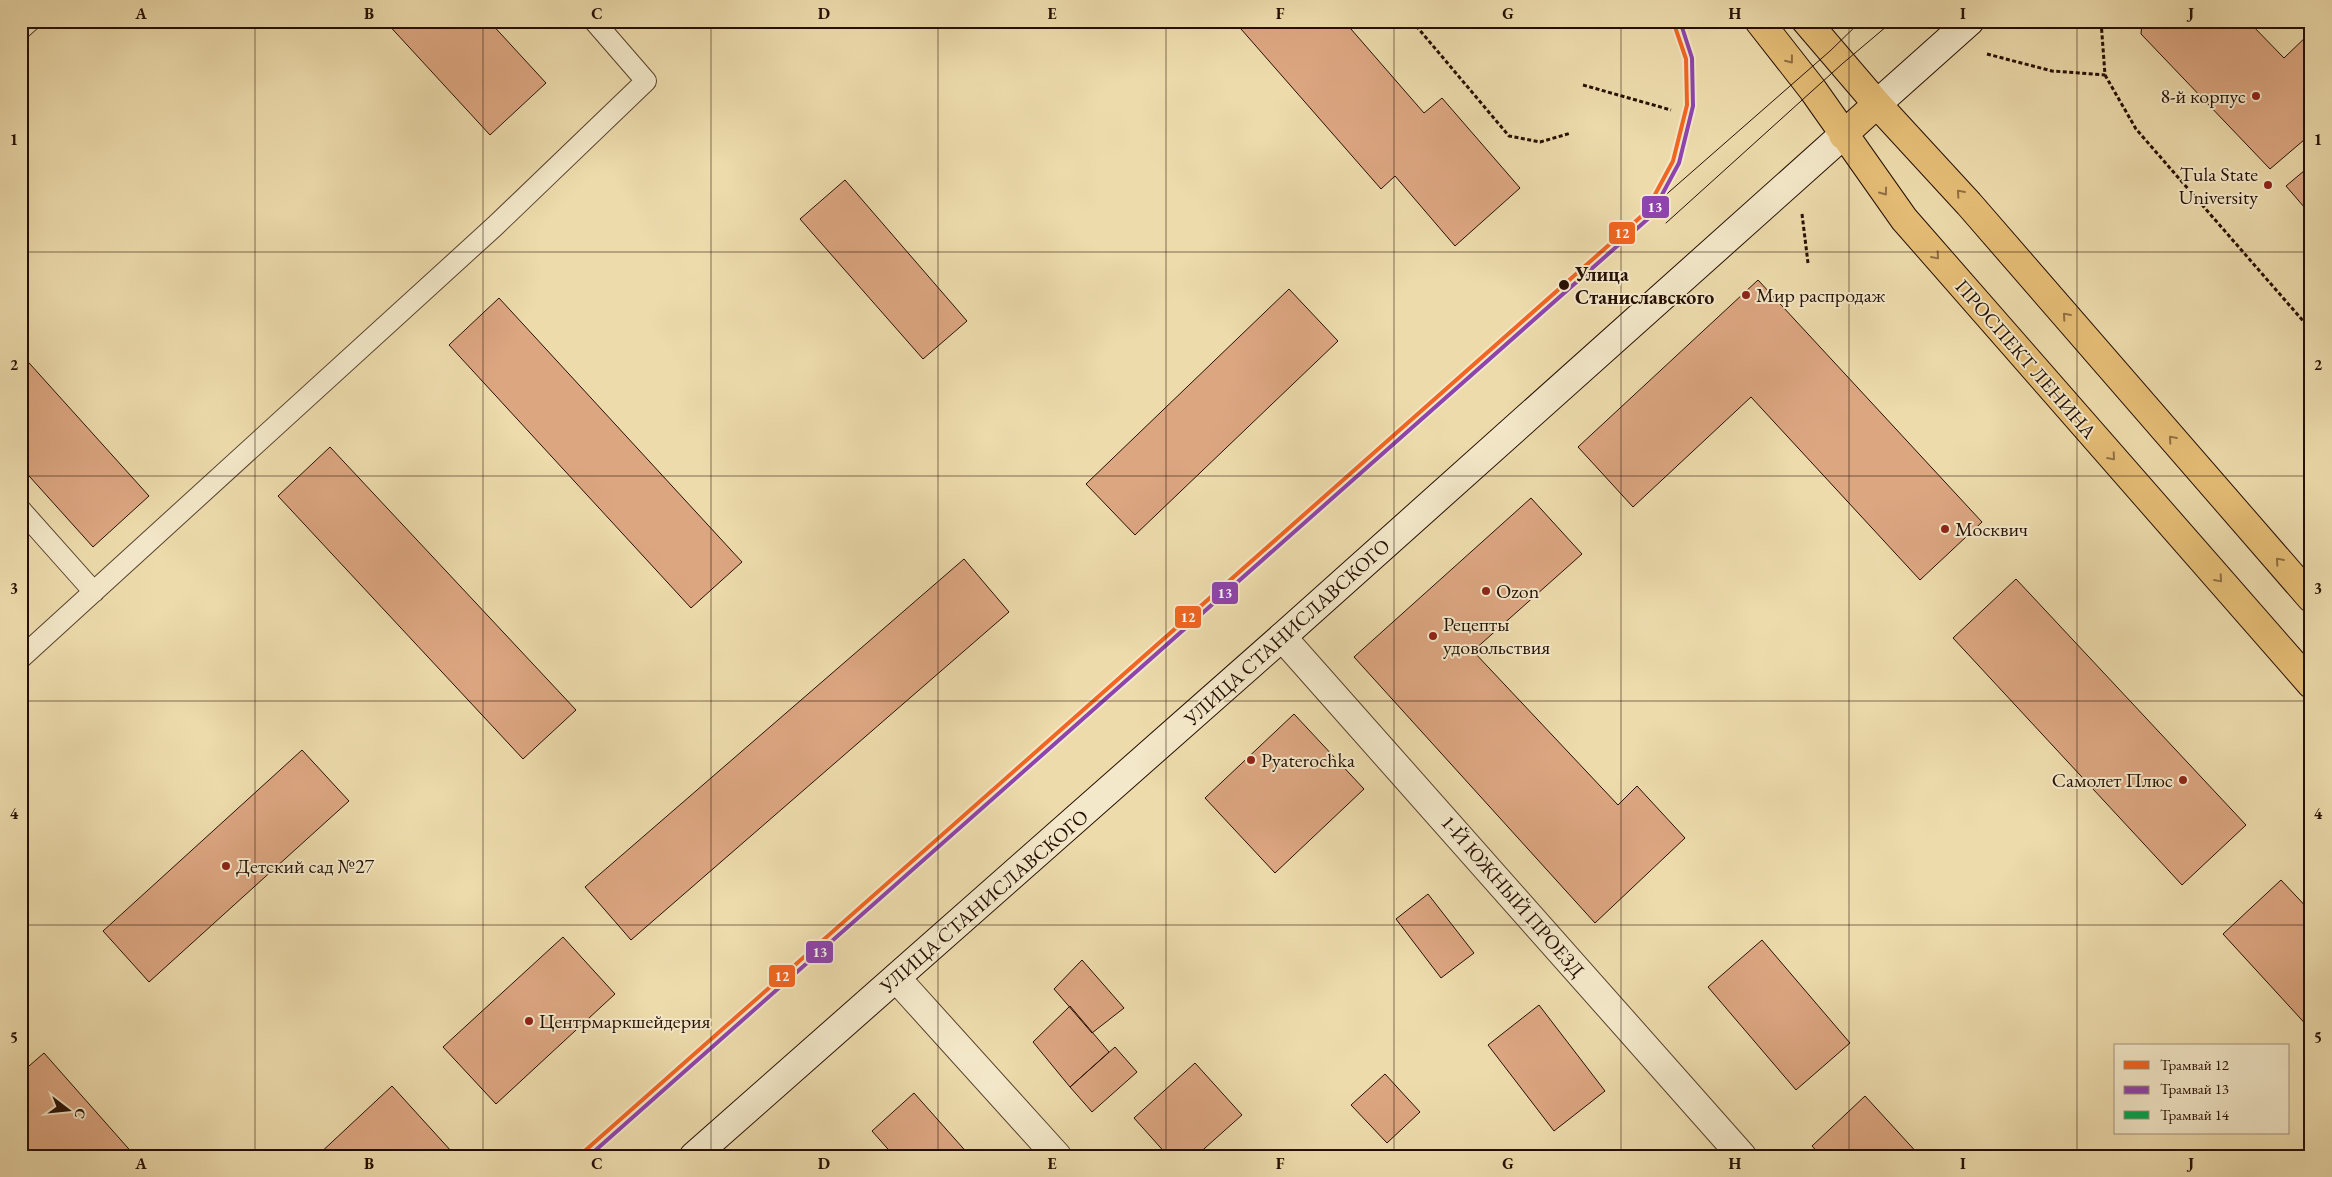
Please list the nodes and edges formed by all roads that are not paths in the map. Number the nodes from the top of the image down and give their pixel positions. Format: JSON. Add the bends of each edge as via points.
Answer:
{"nodes":[{"id":1,"x":30,"y":21,"type":"edge"},
{"id":2,"x":594,"y":21,"type":"edge"},
{"id":3,"x":1759,"y":21,"type":"edge"},
{"id":4,"x":1806,"y":21,"type":"edge"},
{"id":5,"x":1970,"y":21,"type":"edge"},
{"id":6,"x":21,"y":29,"type":"edge"},
{"id":7,"x":1877,"y":104,"type":"junction"},
{"id":8,"x":1843,"y":135,"type":"junction"},
{"id":9,"x":21,"y":510,"type":"edge"},
{"id":10,"x":94,"y":592,"type":"junction"},
{"id":11,"x":2311,"y":598,"type":"edge"},
{"id":12,"x":1282,"y":637,"type":"junction"},
{"id":13,"x":21,"y":658,"type":"edge"},
{"id":14,"x":2311,"y":684,"type":"edge"},
{"id":15,"x":897,"y":979,"type":"junction"},
{"id":16,"x":694,"y":1156,"type":"edge"},
{"id":17,"x":1057,"y":1156,"type":"edge"},
{"id":18,"x":1742,"y":1156,"type":"edge"}],
"edges":[{"from":1,"to":6,"type":"lane"},
{"from":2,"to":10,"type":"lane","via":[[646,82],[495,226]]},
{"from":3,"to":8,"type":"main road","name":"ПРОСПЕКТ ЛЕНИНА","one_way":true,"via":[[1813,90]]},
{"from":4,"to":7,"type":"main road"},
{"from":5,"to":7,"type":"main road"},
{"from":7,"to":8,"type":"main road","name":"УЛИЦА СТАНИСЛАВСКОГО"},
{"from":11,"to":7,"type":"main road","one_way":true,"via":[[1946,177]]},
{"from":8,"to":12,"type":"main road","name":"УЛИЦА СТАНИСЛАВСКОГО"},
{"from":8,"to":14,"type":"main road","name":"ПРОСПЕКТ ЛЕНИНА","one_way":true,"via":[[1904,219]]},
{"from":9,"to":10,"type":"lane"},
{"from":10,"to":13,"type":"lane"},
{"from":12,"to":15,"type":"main road","name":"УЛИЦА СТАНИСЛАВСКОГО"},
{"from":12,"to":18,"type":"main road","name":"1-Й ЮЖНЫЙ ПРОЕЗД"},
{"from":15,"to":16,"type":"main road","name":"УЛИЦА СТАНИСЛАВСКОГО"},
{"from":15,"to":17,"type":"main road"}]}
